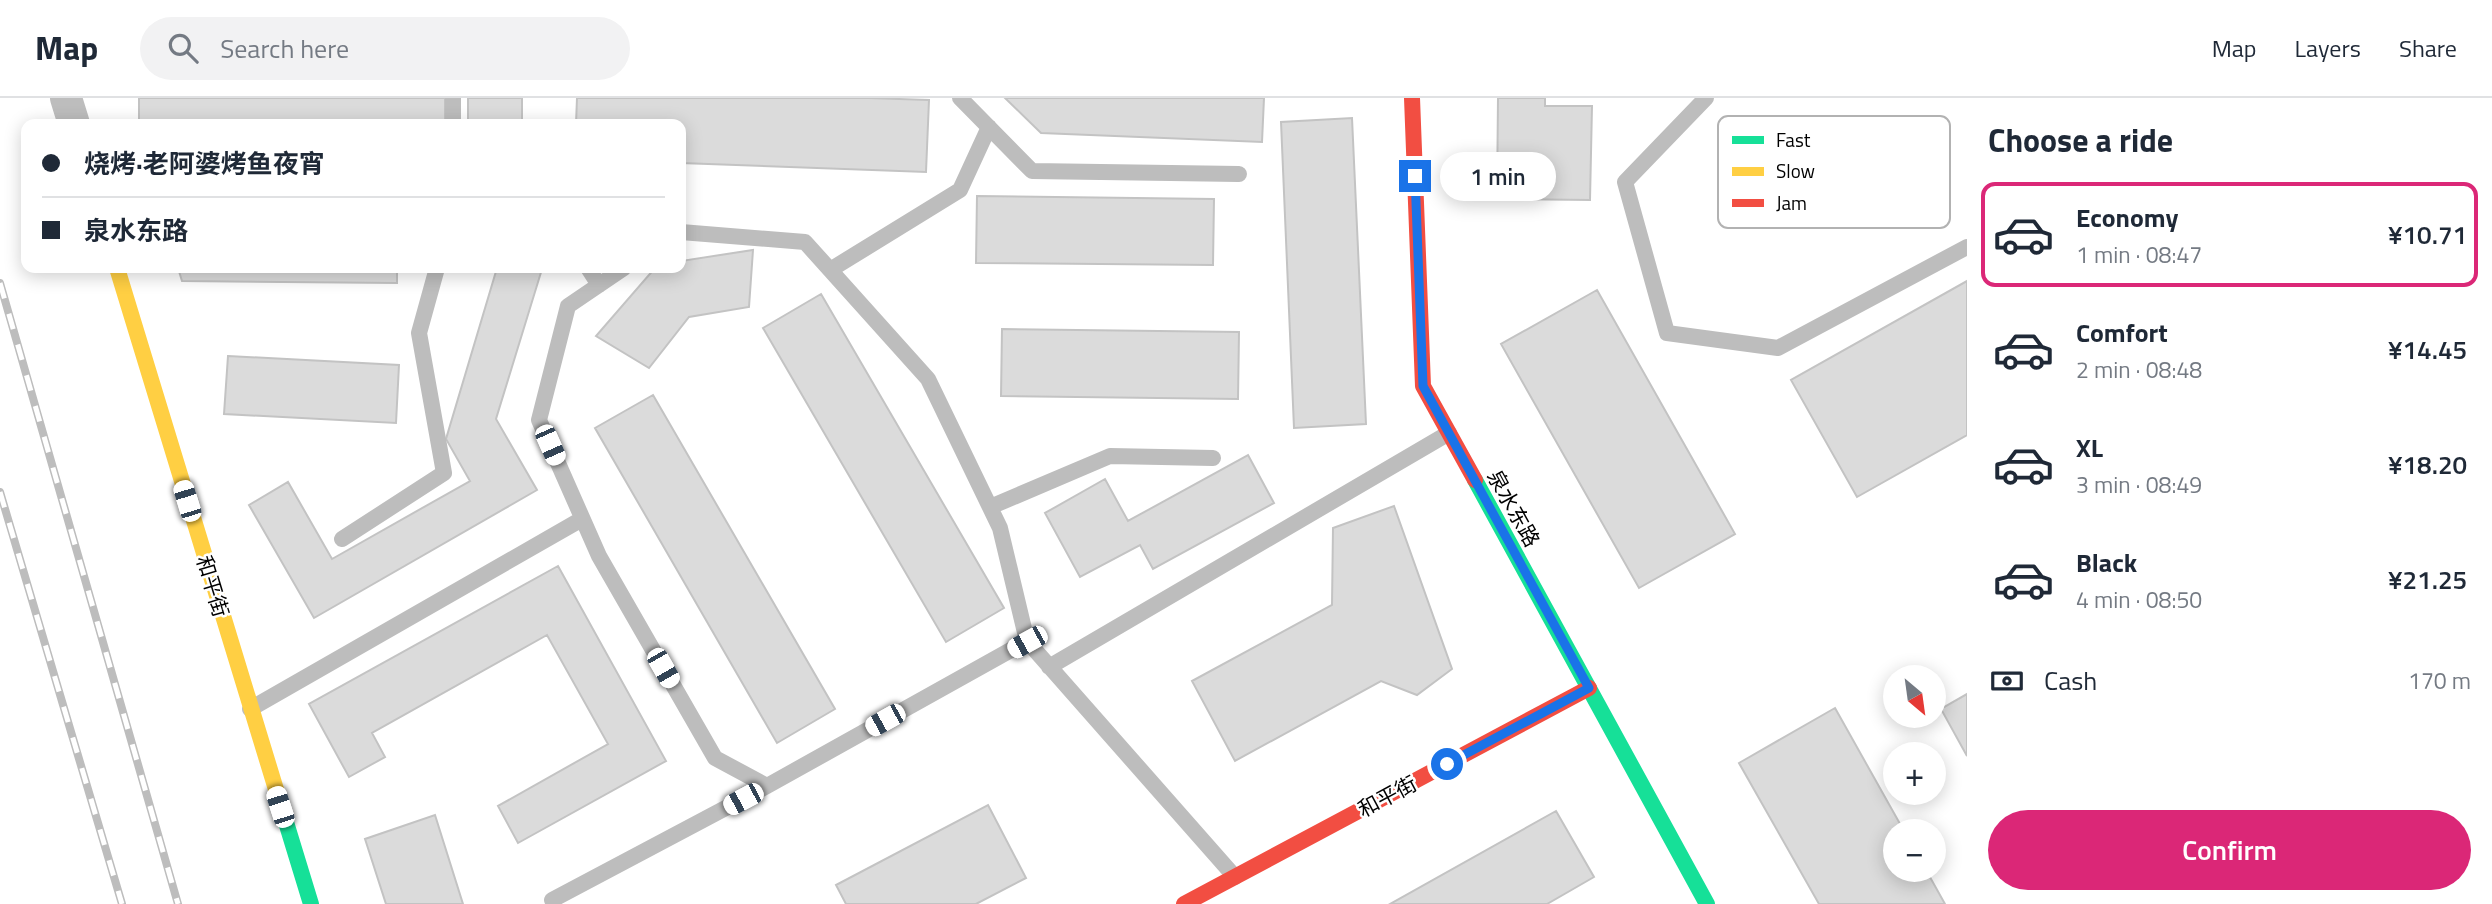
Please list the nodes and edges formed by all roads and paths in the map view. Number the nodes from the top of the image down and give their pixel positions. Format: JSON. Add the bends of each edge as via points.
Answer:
{"nodes":[{"id":1,"x":66,"y":98,"type":"edge"},
{"id":2,"x":453,"y":98,"type":"edge"},
{"id":3,"x":960,"y":98,"type":"edge"},
{"id":4,"x":1412,"y":98,"type":"edge"},
{"id":5,"x":1706,"y":98,"type":"edge"},
{"id":6,"x":72,"y":119,"type":"edge"},
{"id":7,"x":453,"y":119,"type":"edge"},
{"id":8,"x":989,"y":127,"type":"junction"},
{"id":9,"x":1239,"y":174,"type":"dead end"},
{"id":10,"x":686,"y":232,"type":"edge"},
{"id":11,"x":1967,"y":247,"type":"edge"},
{"id":12,"x":830,"y":270,"type":"junction"},
{"id":13,"x":119,"y":273,"type":"edge"},
{"id":14,"x":436,"y":273,"type":"edge"},
{"id":15,"x":591,"y":273,"type":"edge"},
{"id":16,"x":617,"y":273,"type":"edge"},
{"id":17,"x":599,"y":285,"type":"junction"},
{"id":18,"x":1449,"y":433,"type":"junction"},
{"id":19,"x":1213,"y":458,"type":"dead end"},
{"id":20,"x":990,"y":507,"type":"junction"},
{"id":21,"x":582,"y":519,"type":"junction"},
{"id":22,"x":342,"y":539,"type":"dead end"},
{"id":23,"x":1027,"y":642,"type":"junction"},
{"id":24,"x":1049,"y":667,"type":"junction"},
{"id":25,"x":1589,"y":688,"type":"junction"},
{"id":26,"x":250,"y":709,"type":"junction"},
{"id":27,"x":767,"y":786,"type":"junction"},
{"id":28,"x":1235,"y":877,"type":"junction"},
{"id":29,"x":552,"y":900,"type":"dead end"},
{"id":30,"x":311,"y":904,"type":"edge"},
{"id":31,"x":1184,"y":904,"type":"edge"},
{"id":32,"x":1707,"y":904,"type":"edge"}],
"edges":[{"from":1,"to":6,"type":"street"},
{"from":2,"to":7,"type":"lane"},
{"from":3,"to":8,"type":"lane"},
{"from":4,"to":18,"type":"street","name":"泉水东路","via":[[1423,386]]},
{"from":5,"to":11,"type":"lane","via":[[1625,182],[1667,333],[1779,348]]},
{"from":8,"to":9,"type":"lane","via":[[1031,171]]},
{"from":8,"to":12,"type":"lane","via":[[960,190]]},
{"from":10,"to":12,"type":"lane","via":[[806,242]]},
{"from":12,"to":20,"type":"lane","via":[[928,379]]},
{"from":13,"to":26,"type":"street","name":"和平街"},
{"from":14,"to":22,"type":"lane","via":[[419,333],[444,472]]},
{"from":15,"to":17,"type":"lane"},
{"from":16,"to":17,"type":"lane"},
{"from":17,"to":21,"type":"lane","via":[[568,306],[539,420]]},
{"from":18,"to":24,"type":"lane"},
{"from":18,"to":25,"type":"street","name":"泉水东路"},
{"from":19,"to":20,"type":"lane","via":[[1110,456]]},
{"from":20,"to":23,"type":"lane","via":[[1000,528]]},
{"from":21,"to":26,"type":"lane"},
{"from":21,"to":27,"type":"lane","via":[[715,758]]},
{"from":23,"to":24,"type":"lane"},
{"from":23,"to":27,"type":"lane"},
{"from":24,"to":28,"type":"lane"},
{"from":25,"to":28,"type":"street","name":"和平街"},
{"from":25,"to":32,"type":"street","name":"泉水东路"},
{"from":26,"to":30,"type":"street","name":"和平街"},
{"from":27,"to":29,"type":"lane"},
{"from":28,"to":31,"type":"street","name":"和平街"}]}
